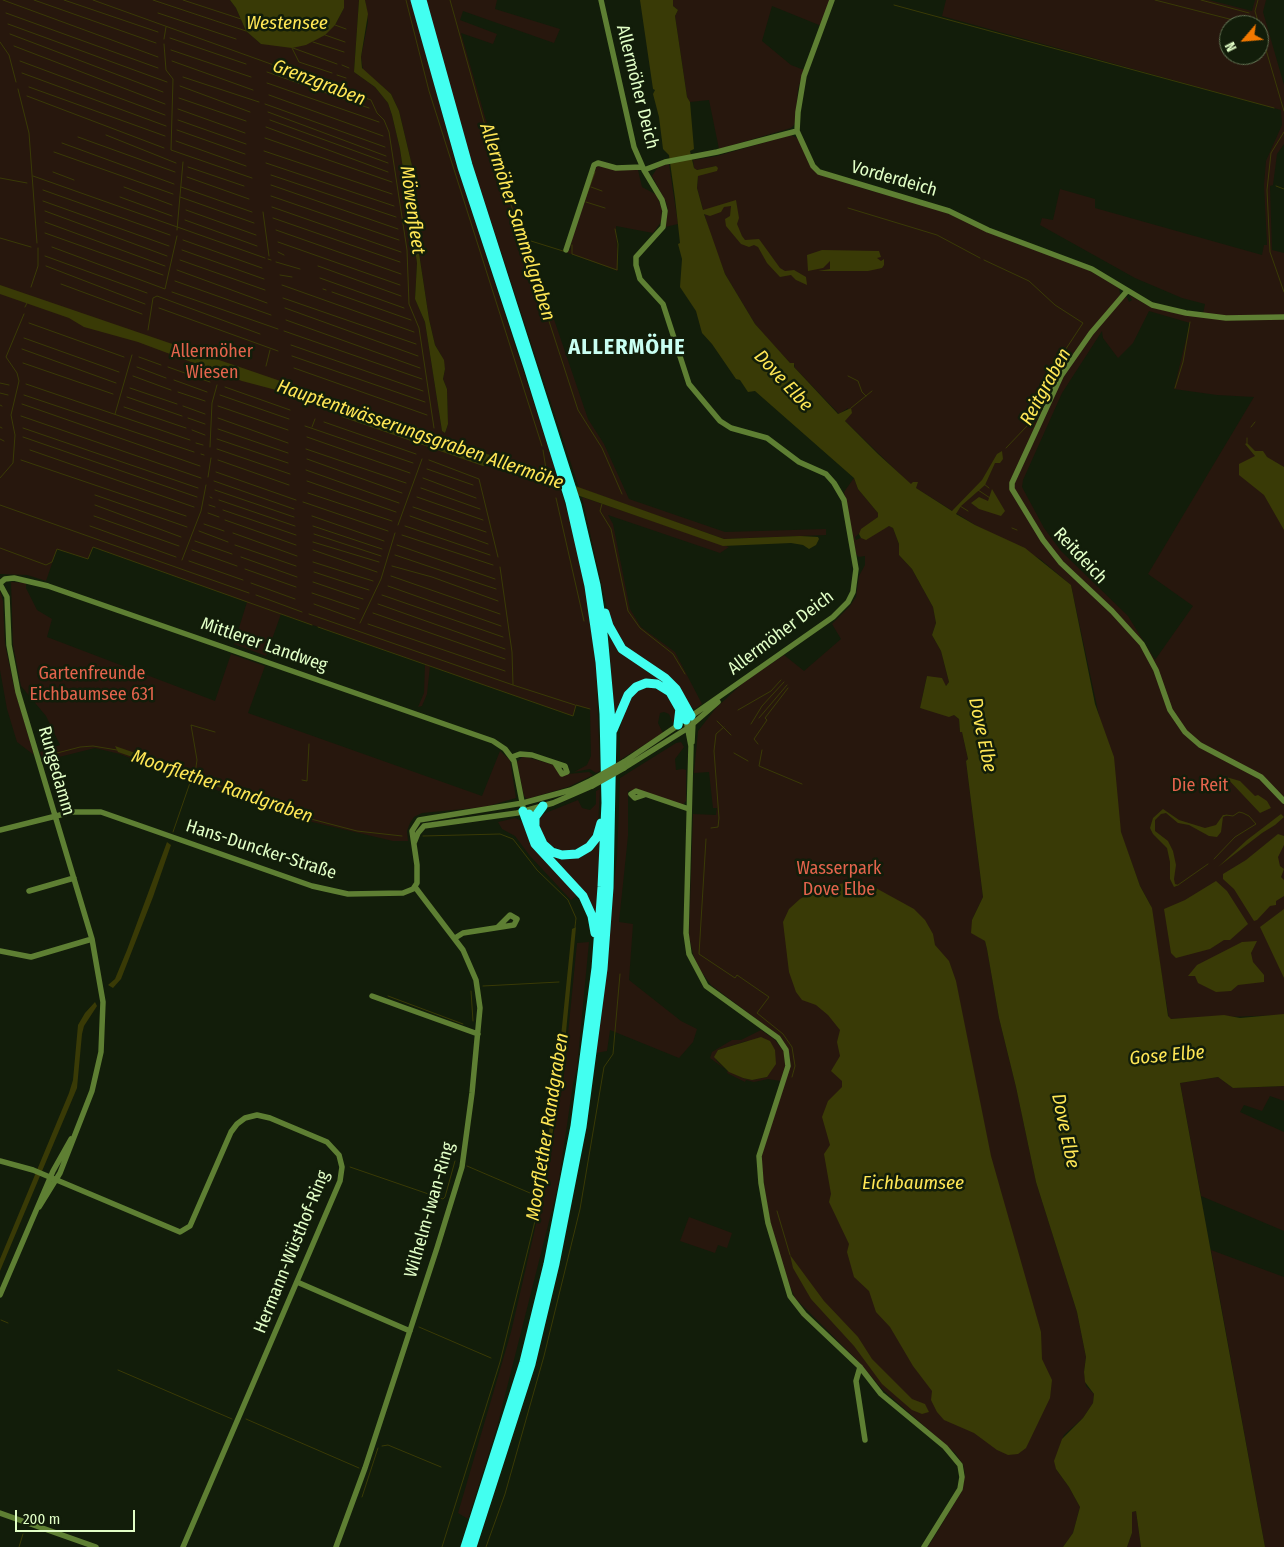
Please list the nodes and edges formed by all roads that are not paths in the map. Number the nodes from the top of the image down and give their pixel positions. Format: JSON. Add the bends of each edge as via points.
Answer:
{"nodes":[{"id":1,"x":416,"y":0,"type":"edge"},
{"id":2,"x":422,"y":0,"type":"edge"},
{"id":3,"x":601,"y":0,"type":"edge"},
{"id":4,"x":832,"y":0,"type":"edge"},
{"id":5,"x":797,"y":131,"type":"junction"},
{"id":6,"x":643,"y":169,"type":"junction"},
{"id":7,"x":566,"y":250,"type":"dead end"},
{"id":8,"x":1126,"y":292,"type":"junction"},
{"id":9,"x":1284,"y":317,"type":"edge"},
{"id":10,"x":566,"y":476,"type":"junction"},
{"id":11,"x":574,"y":503,"type":"junction"},
{"id":12,"x":0,"y":583,"type":"edge"},
{"id":13,"x":596,"y":584,"type":"junction"},
{"id":14,"x":680,"y":706,"type":"junction"},
{"id":15,"x":690,"y":722,"type":"junction"},
{"id":16,"x":678,"y":725,"type":"junction"},
{"id":17,"x":612,"y":732,"type":"junction"},
{"id":18,"x":676,"y":736,"type":"junction"},
{"id":19,"x":691,"y":746,"type":"junction"},
{"id":20,"x":512,"y":757,"type":"junction"},
{"id":21,"x":555,"y":763,"type":"dead end"},
{"id":22,"x":624,"y":765,"type":"junction"},
{"id":23,"x":592,"y":783,"type":"junction"},
{"id":24,"x":644,"y":795,"type":"dead end"},
{"id":25,"x":1284,"y":801,"type":"edge"},
{"id":26,"x":606,"y":803,"type":"junction"},
{"id":27,"x":542,"y":806,"type":"junction"},
{"id":28,"x":525,"y":808,"type":"junction"},
{"id":29,"x":689,"y":809,"type":"junction"},
{"id":30,"x":55,"y":816,"type":"junction"},
{"id":31,"x":535,"y":829,"type":"junction"},
{"id":32,"x":0,"y":830,"type":"edge"},
{"id":33,"x":74,"y":878,"type":"junction"},
{"id":34,"x":415,"y":887,"type":"junction"},
{"id":35,"x":29,"y":891,"type":"dead end"},
{"id":36,"x":498,"y":927,"type":"dead end"},
{"id":37,"x":455,"y":938,"type":"junction"},
{"id":38,"x":92,"y":939,"type":"junction"},
{"id":39,"x":0,"y":952,"type":"edge"},
{"id":40,"x":596,"y":968,"type":"junction"},
{"id":41,"x":372,"y":996,"type":"dead end"},
{"id":42,"x":478,"y":1034,"type":"junction"},
{"id":43,"x":0,"y":1161,"type":"edge"},
{"id":44,"x":54,"y":1178,"type":"junction"},
{"id":45,"x":297,"y":1282,"type":"junction"},
{"id":46,"x":0,"y":1295,"type":"edge"},
{"id":47,"x":410,"y":1331,"type":"junction"},
{"id":48,"x":860,"y":1367,"type":"junction"},
{"id":49,"x":865,"y":1440,"type":"dead end"},
{"id":50,"x":0,"y":1513,"type":"edge"},
{"id":51,"x":96,"y":1547,"type":"edge"},
{"id":52,"x":183,"y":1547,"type":"edge"},
{"id":53,"x":336,"y":1547,"type":"edge"},
{"id":54,"x":465,"y":1547,"type":"edge"},
{"id":55,"x":472,"y":1547,"type":"edge"},
{"id":56,"x":924,"y":1547,"type":"edge"}],
"edges":[{"from":1,"to":10,"type":"highway","via":[[462,167]]},
{"from":2,"to":10,"type":"highway","via":[[468,165]]},
{"from":3,"to":6,"type":"street","name":"Allermöher Deich","via":[[629,128]]},
{"from":4,"to":5,"type":"street","name":"Vorderdeich","via":[[800,90]]},
{"from":5,"to":6,"type":"street"},
{"from":5,"to":8,"type":"street","name":"Vorderdeich","via":[[812,166],[819,172],[949,212],[1092,269]]},
{"from":6,"to":7,"type":"street","via":[[594,165]]},
{"from":6,"to":15,"type":"street","name":"Allermöher Deich","via":[[664,204],[665,220],[660,232],[638,253],[636,265],[642,283],[663,304],[689,384],[726,426],[767,438],[799,462],[826,474],[844,500],[856,569],[853,592],[833,617]]},
{"from":8,"to":9,"type":"street","name":"Vorderdeich","via":[[1152,305],[1186,314],[1226,318]]},
{"from":8,"to":25,"type":"street","name":"Reitdeich","via":[[1091,333],[1061,376],[1012,489],[1061,563],[1142,644],[1178,725],[1200,745],[1260,777]]},
{"from":10,"to":11,"type":"highway"},
{"from":11,"to":13,"type":"highway"},
{"from":11,"to":26,"type":"highway","via":[[600,662]]},
{"from":12,"to":20,"type":"street","name":"Mittlerer Landweg","via":[[9,578],[25,579],[106,605],[493,741]]},
{"from":12,"to":30,"type":"street","name":"Rungedamm","via":[[7,597],[9,645],[16,686]]},
{"from":13,"to":15,"type":"highway","via":[[609,626],[622,649],[676,689]]},
{"from":13,"to":17,"type":"highway","via":[[607,661]]},
{"from":14,"to":15,"type":"highway"},
{"from":14,"to":16,"type":"highway"},
{"from":14,"to":17,"type":"highway","via":[[663,686],[641,685],[632,690],[625,701]]},
{"from":15,"to":16,"type":"street"},
{"from":15,"to":18,"type":"street"},
{"from":15,"to":19,"type":"street"},
{"from":16,"to":22,"type":"street"},
{"from":17,"to":55,"type":"highway","via":[[609,888],[582,1127],[531,1364]]},
{"from":18,"to":19,"type":"street"},
{"from":18,"to":22,"type":"street"},
{"from":19,"to":29,"type":"street"},
{"from":20,"to":21,"type":"street","via":[[527,754]]},
{"from":20,"to":28,"type":"street"},
{"from":22,"to":23,"type":"street","bridge":true},
{"from":23,"to":27,"type":"street"},
{"from":23,"to":28,"type":"street"},
{"from":24,"to":29,"type":"street"},
{"from":26,"to":31,"type":"highway","via":[[597,837],[580,853],[565,855],[552,852],[541,842]]},
{"from":26,"to":40,"type":"highway"},
{"from":27,"to":28,"type":"street"},
{"from":27,"to":31,"type":"highway","via":[[535,817]]},
{"from":28,"to":31,"type":"highway"},
{"from":28,"to":34,"type":"street","via":[[472,821],[428,825],[419,830],[414,843],[418,877]]},
{"from":28,"to":40,"type":"highway","via":[[534,844],[574,884],[586,902],[594,931]]},
{"from":29,"to":48,"type":"street","via":[[686,933],[693,964],[706,986],[778,1038],[788,1058],[759,1156],[762,1192],[782,1273],[790,1296],[798,1307]]},
{"from":30,"to":32,"type":"street","name":"Hans-Duncker-Straße"},
{"from":30,"to":33,"type":"street","name":"Rungedamm"},
{"from":30,"to":34,"type":"street","name":"Hans-Duncker-Straße","via":[[83,811],[106,813],[312,886],[348,894],[403,893]]},
{"from":33,"to":35,"type":"street"},
{"from":33,"to":38,"type":"street","name":"Rungedamm"},
{"from":34,"to":37,"type":"street","name":"Wilhelm-Iwan-Ring"},
{"from":36,"to":37,"type":"street","via":[[463,933]]},
{"from":37,"to":42,"type":"street","name":"Wilhelm-Iwan-Ring","via":[[476,980],[480,1008]]},
{"from":38,"to":39,"type":"street","via":[[31,957]]},
{"from":38,"to":44,"type":"street","name":"Rungedamm","via":[[102,990],[103,1037],[95,1081]]},
{"from":40,"to":54,"type":"highway","via":[[575,1126],[548,1264],[524,1362]]},
{"from":41,"to":42,"type":"street"},
{"from":42,"to":47,"type":"street","name":"Wilhelm-Iwan-Ring","via":[[462,1167]]},
{"from":43,"to":44,"type":"street"},
{"from":44,"to":45,"type":"street","name":"Hermann-Wüsthof-Ring","via":[[174,1230],[186,1230],[231,1132],[242,1120],[266,1116],[318,1138],[337,1152],[342,1162],[342,1173]]},
{"from":44,"to":46,"type":"street","name":"Rungedamm"},
{"from":45,"to":47,"type":"street"},
{"from":45,"to":52,"type":"street","name":"Hermann-Wüsthof-Ring"},
{"from":47,"to":53,"type":"street","name":"Wilhelm-Iwan-Ring"},
{"from":48,"to":49,"type":"street","via":[[856,1381]]},
{"from":48,"to":56,"type":"street","via":[[881,1394],[944,1446],[960,1465],[960,1488]]},
{"from":50,"to":51,"type":"street"}]}
